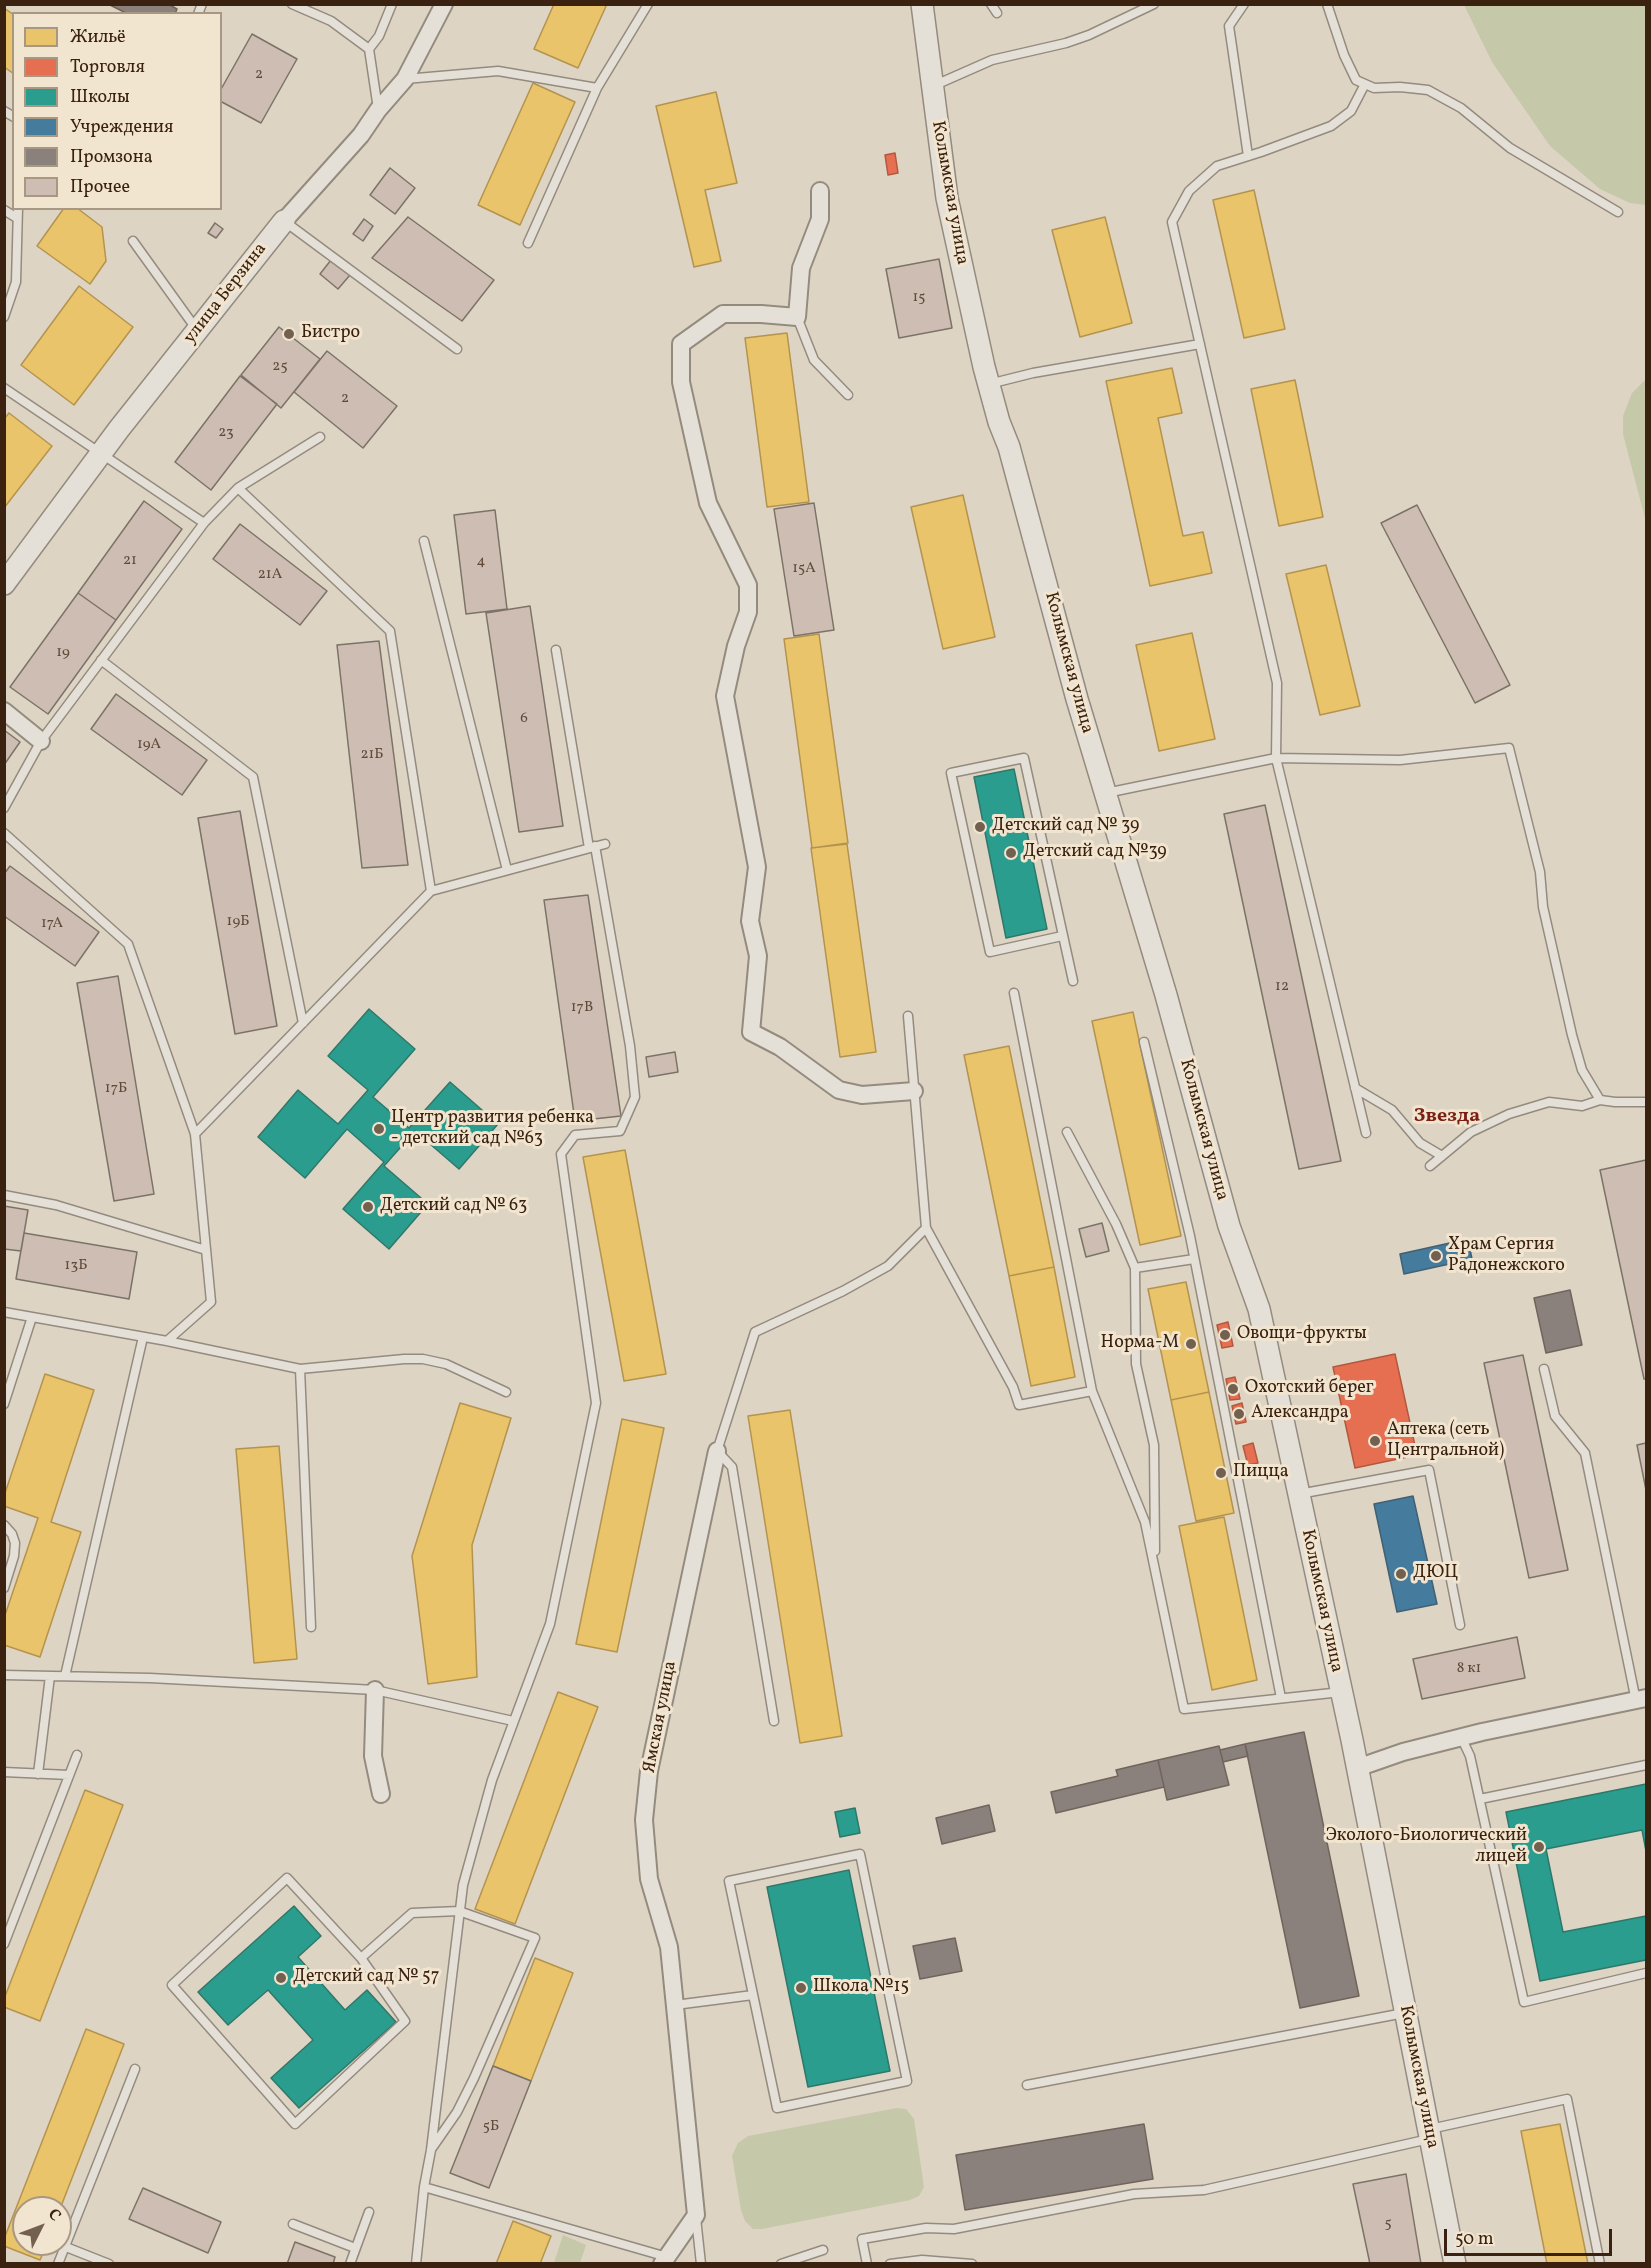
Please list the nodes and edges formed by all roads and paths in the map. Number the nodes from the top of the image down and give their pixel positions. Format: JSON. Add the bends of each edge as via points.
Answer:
{"nodes":[{"id":1,"x":292,"y":4,"type":"edge"},
{"id":2,"x":392,"y":4,"type":"edge"},
{"id":3,"x":444,"y":4,"type":"edge"},
{"id":4,"x":648,"y":4,"type":"edge"},
{"id":5,"x":922,"y":4,"type":"edge"},
{"id":6,"x":991,"y":4,"type":"edge"},
{"id":7,"x":1125,"y":4,"type":"edge"},
{"id":8,"x":1154,"y":4,"type":"edge"},
{"id":9,"x":1244,"y":4,"type":"edge"},
{"id":10,"x":1327,"y":4,"type":"edge"},
{"id":11,"x":997,"y":13,"type":"dead end"},
{"id":12,"x":1128,"y":15,"type":"junction"},
{"id":13,"x":369,"y":49,"type":"junction"},
{"id":14,"x":405,"y":79,"type":"junction"},
{"id":15,"x":1365,"y":84,"type":"junction"},
{"id":16,"x":932,"y":86,"type":"junction"},
{"id":17,"x":597,"y":88,"type":"junction"},
{"id":18,"x":378,"y":110,"type":"junction"},
{"id":19,"x":1248,"y":156,"type":"junction"},
{"id":20,"x":820,"y":191,"type":"dead end"},
{"id":21,"x":4,"y":210,"type":"edge"},
{"id":22,"x":18,"y":210,"type":"edge"},
{"id":23,"x":1618,"y":212,"type":"dead end"},
{"id":24,"x":17,"y":218,"type":"junction"},
{"id":25,"x":284,"y":220,"type":"junction"},
{"id":26,"x":134,"y":241,"type":"dead end"},
{"id":27,"x":528,"y":243,"type":"dead end"},
{"id":28,"x":4,"y":317,"type":"edge"},
{"id":29,"x":797,"y":317,"type":"junction"},
{"id":30,"x":198,"y":330,"type":"junction"},
{"id":31,"x":1200,"y":344,"type":"junction"},
{"id":32,"x":457,"y":349,"type":"dead end"},
{"id":33,"x":989,"y":384,"type":"junction"},
{"id":34,"x":4,"y":388,"type":"edge"},
{"id":35,"x":848,"y":395,"type":"dead end"},
{"id":36,"x":320,"y":437,"type":"dead end"},
{"id":37,"x":100,"y":453,"type":"junction"},
{"id":38,"x":238,"y":488,"type":"junction"},
{"id":39,"x":204,"y":523,"type":"junction"},
{"id":40,"x":424,"y":541,"type":"dead end"},
{"id":41,"x":4,"y":584,"type":"edge"},
{"id":42,"x":556,"y":650,"type":"dead end"},
{"id":43,"x":101,"y":660,"type":"junction"},
{"id":44,"x":4,"y":711,"type":"edge"},
{"id":45,"x":41,"y":741,"type":"junction"},
{"id":46,"x":1276,"y":758,"type":"junction"},
{"id":47,"x":1106,"y":793,"type":"junction"},
{"id":48,"x":4,"y":808,"type":"edge"},
{"id":49,"x":4,"y":833,"type":"edge"},
{"id":50,"x":605,"y":844,"type":"dead end"},
{"id":51,"x":592,"y":847,"type":"junction"},
{"id":52,"x":507,"y":870,"type":"junction"},
{"id":53,"x":431,"y":891,"type":"junction"},
{"id":54,"x":1062,"y":936,"type":"junction"},
{"id":55,"x":1072,"y":981,"type":"dead end"},
{"id":56,"x":1014,"y":993,"type":"dead end"},
{"id":57,"x":908,"y":1016,"type":"dead end"},
{"id":58,"x":303,"y":1023,"type":"junction"},
{"id":59,"x":1144,"y":1042,"type":"dead end"},
{"id":60,"x":1355,"y":1088,"type":"junction"},
{"id":61,"x":915,"y":1091,"type":"junction"},
{"id":62,"x":1600,"y":1100,"type":"junction"},
{"id":63,"x":1647,"y":1102,"type":"edge"},
{"id":64,"x":1067,"y":1132,"type":"dead end"},
{"id":65,"x":1366,"y":1133,"type":"dead end"},
{"id":66,"x":195,"y":1134,"type":"junction"},
{"id":67,"x":1442,"y":1156,"type":"junction"},
{"id":68,"x":1430,"y":1166,"type":"dead end"},
{"id":69,"x":4,"y":1195,"type":"edge"},
{"id":70,"x":926,"y":1228,"type":"junction"},
{"id":71,"x":206,"y":1250,"type":"junction"},
{"id":72,"x":1194,"y":1259,"type":"junction"},
{"id":73,"x":1135,"y":1268,"type":"junction"},
{"id":74,"x":4,"y":1312,"type":"edge"},
{"id":75,"x":32,"y":1317,"type":"junction"},
{"id":76,"x":143,"y":1337,"type":"junction"},
{"id":77,"x":167,"y":1341,"type":"junction"},
{"id":78,"x":300,"y":1369,"type":"junction"},
{"id":79,"x":1544,"y":1369,"type":"dead end"},
{"id":80,"x":1092,"y":1391,"type":"junction"},
{"id":81,"x":506,"y":1392,"type":"dead end"},
{"id":82,"x":4,"y":1404,"type":"edge"},
{"id":83,"x":717,"y":1451,"type":"junction"},
{"id":84,"x":1298,"y":1494,"type":"junction"},
{"id":85,"x":4,"y":1525,"type":"edge"},
{"id":86,"x":1155,"y":1571,"type":"junction"},
{"id":87,"x":4,"y":1588,"type":"edge"},
{"id":88,"x":1460,"y":1625,"type":"dead end"},
{"id":89,"x":311,"y":1627,"type":"dead end"},
{"id":90,"x":4,"y":1675,"type":"edge"},
{"id":91,"x":50,"y":1676,"type":"junction"},
{"id":92,"x":65,"y":1676,"type":"junction"},
{"id":93,"x":375,"y":1690,"type":"junction"},
{"id":94,"x":1341,"y":1692,"type":"junction"},
{"id":95,"x":1281,"y":1698,"type":"junction"},
{"id":96,"x":1641,"y":1700,"type":"edge"},
{"id":97,"x":513,"y":1721,"type":"junction"},
{"id":98,"x":774,"y":1721,"type":"dead end"},
{"id":99,"x":1461,"y":1737,"type":"junction"},
{"id":100,"x":77,"y":1755,"type":"dead end"},
{"id":101,"x":1647,"y":1765,"type":"edge"},
{"id":102,"x":1357,"y":1768,"type":"junction"},
{"id":103,"x":4,"y":1772,"type":"edge"},
{"id":104,"x":38,"y":1774,"type":"junction"},
{"id":105,"x":69,"y":1775,"type":"junction"},
{"id":106,"x":381,"y":1794,"type":"dead end"},
{"id":107,"x":1480,"y":1799,"type":"junction"},
{"id":108,"x":459,"y":1911,"type":"junction"},
{"id":109,"x":4,"y":1944,"type":"edge"},
{"id":110,"x":362,"y":1958,"type":"junction"},
{"id":111,"x":1647,"y":1973,"type":"edge"},
{"id":112,"x":753,"y":1995,"type":"junction"},
{"id":113,"x":675,"y":2005,"type":"junction"},
{"id":114,"x":1406,"y":2013,"type":"junction"},
{"id":115,"x":135,"y":2069,"type":"dead end"},
{"id":116,"x":1028,"y":2085,"type":"dead end"},
{"id":117,"x":1428,"y":2134,"type":"junction"},
{"id":118,"x":431,"y":2150,"type":"junction"},
{"id":119,"x":424,"y":2187,"type":"junction"},
{"id":120,"x":369,"y":2212,"type":"dead end"},
{"id":121,"x":696,"y":2215,"type":"junction"},
{"id":122,"x":293,"y":2224,"type":"dead end"},
{"id":123,"x":72,"y":2232,"type":"edge"},
{"id":124,"x":355,"y":2248,"type":"junction"},
{"id":125,"x":72,"y":2249,"type":"edge"},
{"id":126,"x":823,"y":2250,"type":"dead end"},
{"id":127,"x":664,"y":2260,"type":"edge"},
{"id":128,"x":109,"y":2264,"type":"edge"},
{"id":129,"x":350,"y":2264,"type":"edge"},
{"id":130,"x":416,"y":2264,"type":"edge"},
{"id":131,"x":701,"y":2264,"type":"edge"},
{"id":132,"x":781,"y":2264,"type":"edge"},
{"id":133,"x":867,"y":2264,"type":"edge"},
{"id":134,"x":890,"y":2264,"type":"edge"},
{"id":135,"x":972,"y":2264,"type":"edge"},
{"id":136,"x":1455,"y":2264,"type":"edge"},
{"id":137,"x":1600,"y":2264,"type":"edge"}],
"edges":[{"from":1,"to":13,"type":"lane","via":[[331,21]]},
{"from":2,"to":13,"type":"lane"},
{"from":3,"to":14,"type":"street","name":"улица Берзина"},
{"from":4,"to":17,"type":"lane"},
{"from":5,"to":16,"type":"street","name":"Колымская улица"},
{"from":6,"to":11,"type":"lane"},
{"from":7,"to":12,"type":"lane"},
{"from":8,"to":12,"type":"lane"},
{"from":9,"to":19,"type":"lane","via":[[1229,26]]},
{"from":10,"to":15,"type":"lane","via":[[1344,55],[1356,80]]},
{"from":12,"to":16,"type":"lane","via":[[1089,35],[992,60]]},
{"from":13,"to":18,"type":"lane"},
{"from":14,"to":17,"type":"lane","via":[[498,71]]},
{"from":14,"to":18,"type":"street","name":"улица Берзина"},
{"from":15,"to":19,"type":"lane","via":[[1352,111],[1331,126]]},
{"from":15,"to":23,"type":"lane","via":[[1374,88],[1428,90],[1461,108],[1510,148]]},
{"from":16,"to":33,"type":"street","name":"Колымская улица","via":[[947,198]]},
{"from":17,"to":27,"type":"lane"},
{"from":18,"to":25,"type":"street","name":"улица Берзина","via":[[361,135]]},
{"from":19,"to":31,"type":"lane","via":[[1217,166],[1189,191],[1172,222]]},
{"from":20,"to":29,"type":"street","via":[[820,219],[801,268]]},
{"from":21,"to":24,"type":"lane"},
{"from":22,"to":24,"type":"lane"},
{"from":24,"to":28,"type":"lane","via":[[16,282]]},
{"from":25,"to":30,"type":"street","name":"улица Берзина"},
{"from":25,"to":32,"type":"lane"},
{"from":26,"to":30,"type":"lane"},
{"from":29,"to":35,"type":"lane","via":[[814,360]]},
{"from":29,"to":61,"type":"street","via":[[723,314],[681,344],[681,382],[708,502],[748,585],[748,612],[725,696],[757,867],[750,921],[758,956],[751,1032],[780,1047],[839,1090],[862,1095]]},
{"from":30,"to":37,"type":"street","name":"улица Берзина"},
{"from":31,"to":33,"type":"lane"},
{"from":31,"to":46,"type":"lane","via":[[1277,683]]},
{"from":33,"to":47,"type":"street","name":"Колымская улица"},
{"from":34,"to":37,"type":"lane"},
{"from":36,"to":38,"type":"lane"},
{"from":37,"to":39,"type":"lane"},
{"from":37,"to":41,"type":"street","name":"улица Берзина"},
{"from":38,"to":39,"type":"lane"},
{"from":38,"to":53,"type":"lane","via":[[390,631]]},
{"from":39,"to":43,"type":"lane"},
{"from":40,"to":52,"type":"lane"},
{"from":42,"to":51,"type":"lane"},
{"from":43,"to":45,"type":"lane"},
{"from":43,"to":58,"type":"lane","via":[[253,777]]},
{"from":44,"to":45,"type":"street"},
{"from":45,"to":48,"type":"lane"},
{"from":46,"to":47,"type":"lane"},
{"from":46,"to":60,"type":"lane"},
{"from":46,"to":62,"type":"lane","via":[[1400,760],[1509,748],[1540,872],[1543,907],[1572,1035],[1582,1070]]},
{"from":47,"to":84,"type":"street","name":"Колымская улица","via":[[1229,1226],[1259,1309]]},
{"from":49,"to":66,"type":"lane","via":[[128,944]]},
{"from":50,"to":51,"type":"lane"},
{"from":51,"to":52,"type":"lane"},
{"from":51,"to":97,"type":"lane","via":[[630,1046],[634,1097],[620,1131],[575,1136],[561,1154],[596,1403],[550,1624]]},
{"from":52,"to":53,"type":"lane"},
{"from":53,"to":58,"type":"lane"},
{"from":54,"to":54,"type":"lane","via":[[1024,758],[951,774],[990,952]]},
{"from":54,"to":55,"type":"lane"},
{"from":56,"to":80,"type":"lane"},
{"from":57,"to":61,"type":"lane"},
{"from":58,"to":66,"type":"lane"},
{"from":59,"to":72,"type":"lane"},
{"from":60,"to":65,"type":"lane"},
{"from":60,"to":67,"type":"lane","via":[[1392,1110],[1420,1143]]},
{"from":61,"to":70,"type":"lane"},
{"from":62,"to":63,"type":"lane"},
{"from":62,"to":67,"type":"lane","via":[[1582,1106],[1549,1102],[1509,1114],[1471,1132]]},
{"from":64,"to":73,"type":"lane"},
{"from":66,"to":71,"type":"lane"},
{"from":67,"to":68,"type":"lane"},
{"from":69,"to":71,"type":"lane","via":[[56,1205]]},
{"from":70,"to":80,"type":"lane","via":[[1014,1387],[1020,1405]]},
{"from":70,"to":83,"type":"lane","via":[[888,1266],[755,1332]]},
{"from":71,"to":77,"type":"lane","via":[[211,1302]]},
{"from":72,"to":73,"type":"lane"},
{"from":72,"to":95,"type":"lane"},
{"from":73,"to":86,"type":"lane","via":[[1136,1364],[1154,1445]]},
{"from":74,"to":75,"type":"lane"},
{"from":75,"to":76,"type":"lane"},
{"from":75,"to":82,"type":"lane"},
{"from":76,"to":77,"type":"lane"},
{"from":76,"to":92,"type":"lane"},
{"from":77,"to":78,"type":"lane"},
{"from":78,"to":81,"type":"lane","via":[[423,1359],[446,1364]]},
{"from":78,"to":89,"type":"lane"},
{"from":79,"to":96,"type":"lane","via":[[1555,1416],[1585,1453]]},
{"from":80,"to":86,"type":"lane","via":[[1144,1522]]},
{"from":83,"to":98,"type":"lane","via":[[732,1467]]},
{"from":83,"to":113,"type":"street","name":"Ямская улица","via":[[649,1772],[644,1820],[648,1879],[669,1947]]},
{"from":84,"to":88,"type":"lane","via":[[1429,1470]]},
{"from":84,"to":94,"type":"street","name":"Колымская улица"},
{"from":85,"to":87,"type":"lane","via":[[15,1543]]},
{"from":86,"to":95,"type":"lane","via":[[1184,1709]]},
{"from":90,"to":91,"type":"lane"},
{"from":91,"to":92,"type":"lane"},
{"from":91,"to":104,"type":"lane"},
{"from":92,"to":93,"type":"lane"},
{"from":93,"to":97,"type":"lane"},
{"from":93,"to":106,"type":"street","via":[[373,1756]]},
{"from":94,"to":95,"type":"lane"},
{"from":94,"to":102,"type":"street","name":"Колымская улица"},
{"from":96,"to":99,"type":"street"},
{"from":97,"to":108,"type":"lane","via":[[487,1795]]},
{"from":99,"to":102,"type":"street"},
{"from":99,"to":107,"type":"lane","via":[[1470,1756]]},
{"from":100,"to":105,"type":"lane"},
{"from":101,"to":107,"type":"lane"},
{"from":102,"to":114,"type":"street","name":"Колымская улица"},
{"from":103,"to":104,"type":"lane"},
{"from":104,"to":105,"type":"lane"},
{"from":105,"to":109,"type":"lane"},
{"from":107,"to":111,"type":"lane","via":[[1524,2002]]},
{"from":108,"to":110,"type":"lane","via":[[412,1913]]},
{"from":108,"to":118,"type":"lane"},
{"from":108,"to":118,"type":"lane","via":[[535,1938],[470,2087]]},
{"from":110,"to":110,"type":"lane","via":[[287,1878],[172,1985],[295,2124],[405,2021]]},
{"from":112,"to":112,"type":"lane","via":[[729,1881],[860,1854],[907,2081],[777,2108]]},
{"from":112,"to":113,"type":"lane"},
{"from":113,"to":121,"type":"street","name":"Ямская улица"},
{"from":114,"to":116,"type":"lane"},
{"from":114,"to":117,"type":"street","name":"Колымская улица"},
{"from":115,"to":123,"type":"lane"},
{"from":117,"to":133,"type":"lane","via":[[1204,2190],[1134,2194],[954,2229],[926,2228],[862,2239]]},
{"from":117,"to":136,"type":"street","name":"Колымская улица"},
{"from":117,"to":137,"type":"lane","via":[[1567,2099]]},
{"from":118,"to":119,"type":"lane"},
{"from":119,"to":127,"type":"lane"},
{"from":119,"to":130,"type":"lane"},
{"from":120,"to":124,"type":"lane"},
{"from":121,"to":127,"type":"street"},
{"from":121,"to":131,"type":"lane","name":"Ямская улица"},
{"from":122,"to":124,"type":"lane"},
{"from":124,"to":129,"type":"lane"},
{"from":125,"to":128,"type":"lane"},
{"from":126,"to":132,"type":"lane"},
{"from":134,"to":135,"type":"lane","via":[[922,2260]]}]}
